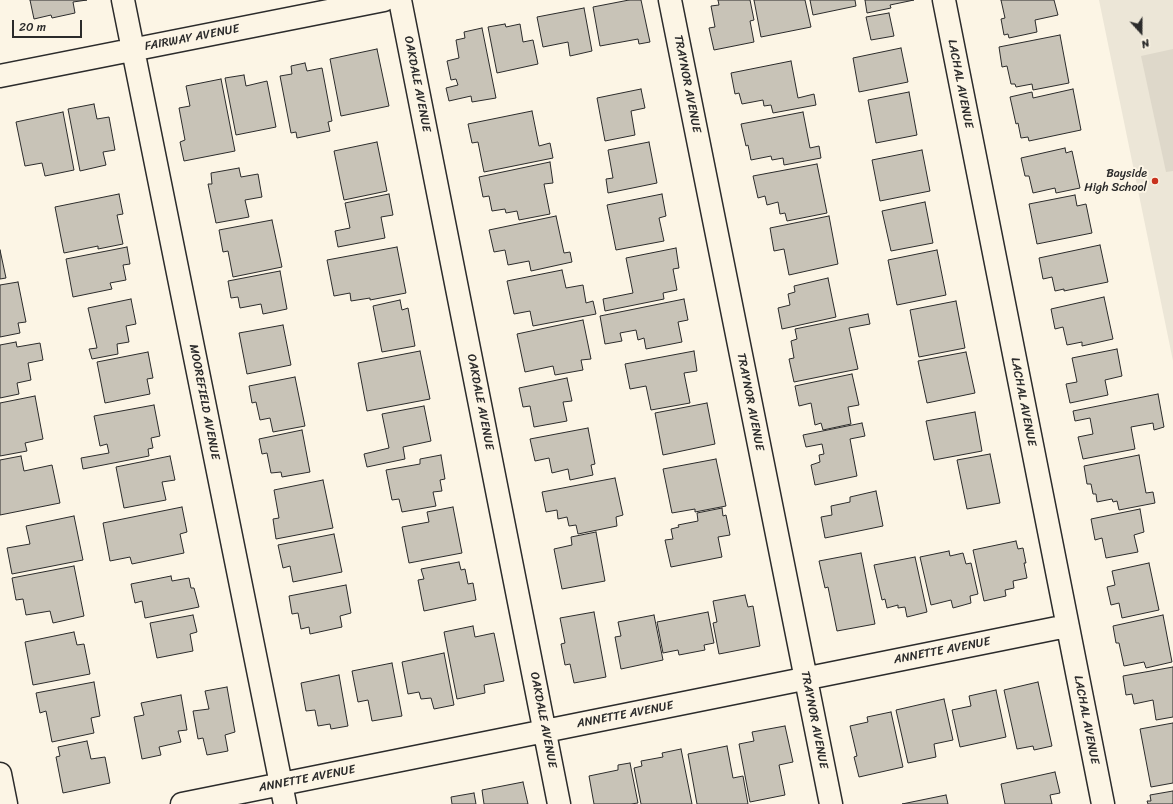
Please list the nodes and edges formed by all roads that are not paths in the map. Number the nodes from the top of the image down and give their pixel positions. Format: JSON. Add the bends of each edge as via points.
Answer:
{"nodes":[{"id":1,"x":123,"y":0,"type":"edge"},
{"id":2,"x":384,"y":0,"type":"edge"},
{"id":3,"x":400,"y":0,"type":"edge"},
{"id":4,"x":670,"y":0,"type":"edge"},
{"id":5,"x":944,"y":0,"type":"edge"},
{"id":6,"x":133,"y":50,"type":"junction"},
{"id":7,"x":0,"y":76,"type":"edge"},
{"id":8,"x":1067,"y":626,"type":"junction"},
{"id":9,"x":806,"y":678,"type":"junction"},
{"id":10,"x":545,"y":731,"type":"junction"},
{"id":11,"x":0,"y":774,"type":"edge"},
{"id":12,"x":283,"y":794,"type":"edge"},
{"id":13,"x":6,"y":804,"type":"edge"},
{"id":14,"x":182,"y":804,"type":"edge"},
{"id":15,"x":559,"y":804,"type":"edge"},
{"id":16,"x":831,"y":804,"type":"edge"},
{"id":17,"x":1103,"y":804,"type":"edge"}],
"edges":[{"from":1,"to":6,"type":"street","name":"MOOREFIELD AVENUE"},
{"from":2,"to":6,"type":"street","name":"FAIRWAY AVENUE"},
{"from":3,"to":10,"type":"street","name":"OAKDALE AVENUE"},
{"from":4,"to":9,"type":"street","name":"TRAYNOR AVENUE"},
{"from":5,"to":8,"type":"street","name":"LACHAL AVENUE"},
{"from":6,"to":7,"type":"street","name":"FAIRWAY AVENUE"},
{"from":6,"to":12,"type":"street","name":"MOOREFIELD AVENUE"},
{"from":8,"to":9,"type":"street","name":"ANNETTE AVENUE"},
{"from":8,"to":17,"type":"street","name":"LACHAL AVENUE"},
{"from":9,"to":10,"type":"street","name":"ANNETTE AVENUE"},
{"from":9,"to":16,"type":"street","name":"TRAYNOR AVENUE"},
{"from":10,"to":12,"type":"street","name":"ANNETTE AVENUE"},
{"from":10,"to":15,"type":"street","name":"OAKDALE AVENUE"},
{"from":11,"to":13,"type":"street"},
{"from":12,"to":14,"type":"street","name":"ANNETTE AVENUE"}]}
